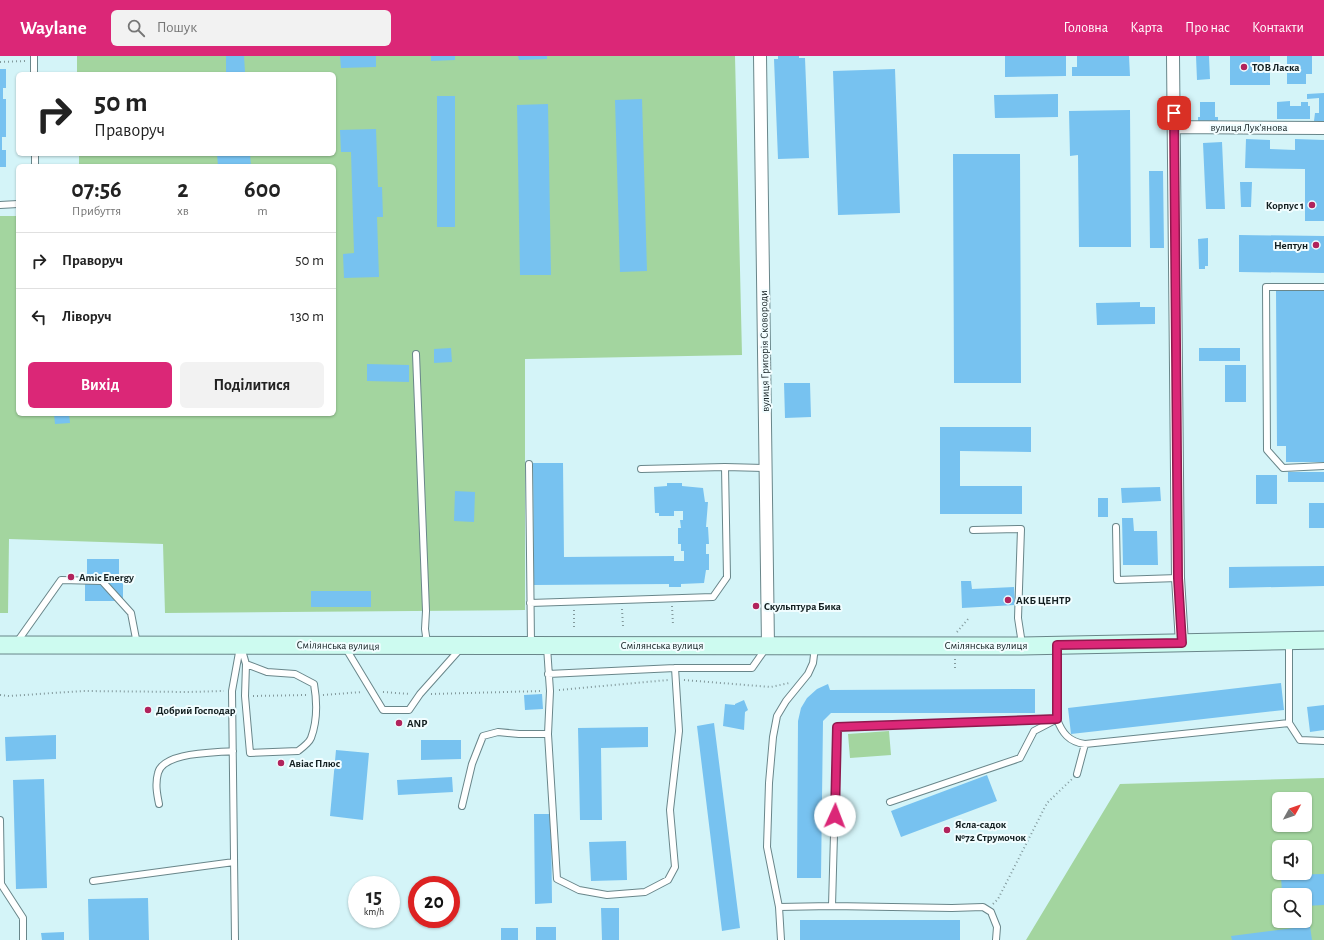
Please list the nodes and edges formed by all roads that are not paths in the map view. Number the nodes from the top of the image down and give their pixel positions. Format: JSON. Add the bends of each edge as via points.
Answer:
{"nodes":[{"id":1,"x":760,"y":56,"type":"edge"},
{"id":2,"x":1174,"y":56,"type":"edge"},
{"id":3,"x":34,"y":58,"type":"edge"},
{"id":4,"x":34,"y":72,"type":"edge"},
{"id":5,"x":1174,"y":127,"type":"junction"},
{"id":6,"x":1324,"y":128,"type":"edge"},
{"id":7,"x":16,"y":204,"type":"edge"},
{"id":8,"x":0,"y":205,"type":"edge"},
{"id":9,"x":1324,"y":287,"type":"edge"},
{"id":10,"x":416,"y":354,"type":"dead end"},
{"id":11,"x":529,"y":464,"type":"dead end"},
{"id":12,"x":1324,"y":466,"type":"edge"},
{"id":13,"x":725,"y":467,"type":"junction"},
{"id":14,"x":766,"y":468,"type":"junction"},
{"id":15,"x":641,"y":469,"type":"dead end"},
{"id":16,"x":1116,"y":527,"type":"dead end"},
{"id":17,"x":973,"y":530,"type":"dead end"},
{"id":18,"x":1178,"y":578,"type":"junction"},
{"id":19,"x":530,"y":603,"type":"junction"},
{"id":20,"x":1324,"y":640,"type":"edge"},
{"id":21,"x":1289,"y":641,"type":"junction"},
{"id":22,"x":1182,"y":643,"type":"junction"},
{"id":23,"x":137,"y":644,"type":"junction"},
{"id":24,"x":7,"y":645,"type":"edge"},
{"id":25,"x":240,"y":645,"type":"junction"},
{"id":26,"x":345,"y":645,"type":"junction"},
{"id":27,"x":427,"y":645,"type":"junction"},
{"id":28,"x":463,"y":645,"type":"junction"},
{"id":29,"x":539,"y":645,"type":"junction"},
{"id":30,"x":816,"y":645,"type":"junction"},
{"id":31,"x":1057,"y":645,"type":"junction"},
{"id":32,"x":768,"y":646,"type":"junction"},
{"id":33,"x":1022,"y":646,"type":"junction"},
{"id":34,"x":246,"y":664,"type":"junction"},
{"id":35,"x":675,"y":668,"type":"junction"},
{"id":36,"x":548,"y":674,"type":"junction"},
{"id":37,"x":1057,"y":719,"type":"junction"},
{"id":38,"x":1289,"y":723,"type":"junction"},
{"id":39,"x":548,"y":734,"type":"junction"},
{"id":40,"x":1324,"y":741,"type":"edge"},
{"id":41,"x":1084,"y":744,"type":"junction"},
{"id":42,"x":232,"y":751,"type":"junction"},
{"id":43,"x":1077,"y":774,"type":"road end"},
{"id":44,"x":890,"y":802,"type":"dead end"},
{"id":45,"x":159,"y":804,"type":"dead end"},
{"id":46,"x":462,"y":806,"type":"dead end"},
{"id":47,"x":0,"y":820,"type":"edge"},
{"id":48,"x":234,"y":862,"type":"junction"},
{"id":49,"x":92,"y":881,"type":"dead end"},
{"id":50,"x":832,"y":906,"type":"junction"},
{"id":51,"x":779,"y":907,"type":"junction"},
{"id":52,"x":23,"y":940,"type":"edge"},
{"id":53,"x":235,"y":940,"type":"edge"},
{"id":54,"x":781,"y":940,"type":"edge"},
{"id":55,"x":996,"y":940,"type":"edge"}],
"edges":[{"from":1,"to":14,"type":"street","name":"вулиця Григорія Сковороди"},
{"from":2,"to":5,"type":"street"},
{"from":3,"to":4,"type":"lane"},
{"from":5,"to":6,"type":"street","name":"вулиця Лукʼянова"},
{"from":5,"to":18,"type":"street"},
{"from":7,"to":8,"type":"lane"},
{"from":9,"to":12,"type":"lane","via":[[1266,287],[1266,310],[1267,450],[1283,468]]},
{"from":10,"to":27,"type":"lane"},
{"from":11,"to":19,"type":"lane"},
{"from":13,"to":14,"type":"lane"},
{"from":13,"to":15,"type":"lane"},
{"from":13,"to":19,"type":"lane","via":[[727,577],[714,597]]},
{"from":14,"to":32,"type":"street","name":"вулиця Григорія Сковороди"},
{"from":16,"to":18,"type":"lane","via":[[1117,580]]},
{"from":17,"to":33,"type":"lane","via":[[1021,529],[1018,618]]},
{"from":18,"to":22,"type":"street"},
{"from":19,"to":29,"type":"lane"},
{"from":20,"to":21,"type":"main road","name":"Смілянська вулиця"},
{"from":21,"to":22,"type":"main road","name":"Смілянська вулиця"},
{"from":21,"to":38,"type":"lane"},
{"from":22,"to":31,"type":"main road","name":"Смілянська вулиця"},
{"from":23,"to":24,"type":"main road","name":"Смілянська вулиця"},
{"from":23,"to":24,"type":"lane","via":[[132,613],[102,581],[60,580]]},
{"from":23,"to":25,"type":"main road","name":"Смілянська вулиця"},
{"from":25,"to":26,"type":"main road","name":"Смілянська вулиця"},
{"from":25,"to":34,"type":"lane"},
{"from":25,"to":42,"type":"lane","via":[[232,691]]},
{"from":26,"to":27,"type":"main road","name":"Смілянська вулиця"},
{"from":26,"to":28,"type":"lane","via":[[383,710],[409,710]]},
{"from":27,"to":28,"type":"main road","name":"Смілянська вулиця"},
{"from":28,"to":29,"type":"main road","name":"Смілянська вулиця"},
{"from":29,"to":32,"type":"main road","name":"Смілянська вулиця"},
{"from":29,"to":36,"type":"lane"},
{"from":30,"to":32,"type":"main road","name":"Смілянська вулиця"},
{"from":30,"to":33,"type":"main road","name":"Смілянська вулиця"},
{"from":30,"to":51,"type":"lane","via":[[808,674],[776,716],[773,736],[767,847]]},
{"from":31,"to":33,"type":"main road","name":"Смілянська вулиця"},
{"from":31,"to":37,"type":"lane"},
{"from":32,"to":35,"type":"lane","via":[[752,668]]},
{"from":34,"to":34,"type":"lane","via":[[245,696],[250,753],[298,751],[311,739],[315,718],[314,684],[295,674],[267,672]]},
{"from":35,"to":36,"type":"lane"},
{"from":35,"to":39,"type":"lane","via":[[679,732],[670,810],[675,867],[668,880],[645,892],[607,895],[579,890],[557,879]]},
{"from":36,"to":39,"type":"lane"},
{"from":37,"to":41,"type":"lane","via":[[1060,729],[1067,737],[1076,743]]},
{"from":37,"to":44,"type":"lane","via":[[1034,731],[1020,758]]},
{"from":37,"to":50,"type":"lane","via":[[837,727]]},
{"from":38,"to":40,"type":"lane","via":[[1300,740]]},
{"from":38,"to":41,"type":"lane"},
{"from":39,"to":46,"type":"lane","via":[[498,732],[484,736],[472,764]]},
{"from":41,"to":43,"type":"lane"},
{"from":42,"to":45,"type":"lane","via":[[174,757],[165,763],[158,772],[156,787]]},
{"from":42,"to":48,"type":"lane"},
{"from":47,"to":52,"type":"lane","via":[[1,884],[23,918]]},
{"from":48,"to":49,"type":"lane"},
{"from":48,"to":53,"type":"lane"},
{"from":50,"to":51,"type":"lane"},
{"from":50,"to":55,"type":"lane","via":[[983,907],[991,912],[997,927]]},
{"from":51,"to":54,"type":"lane"}]}
